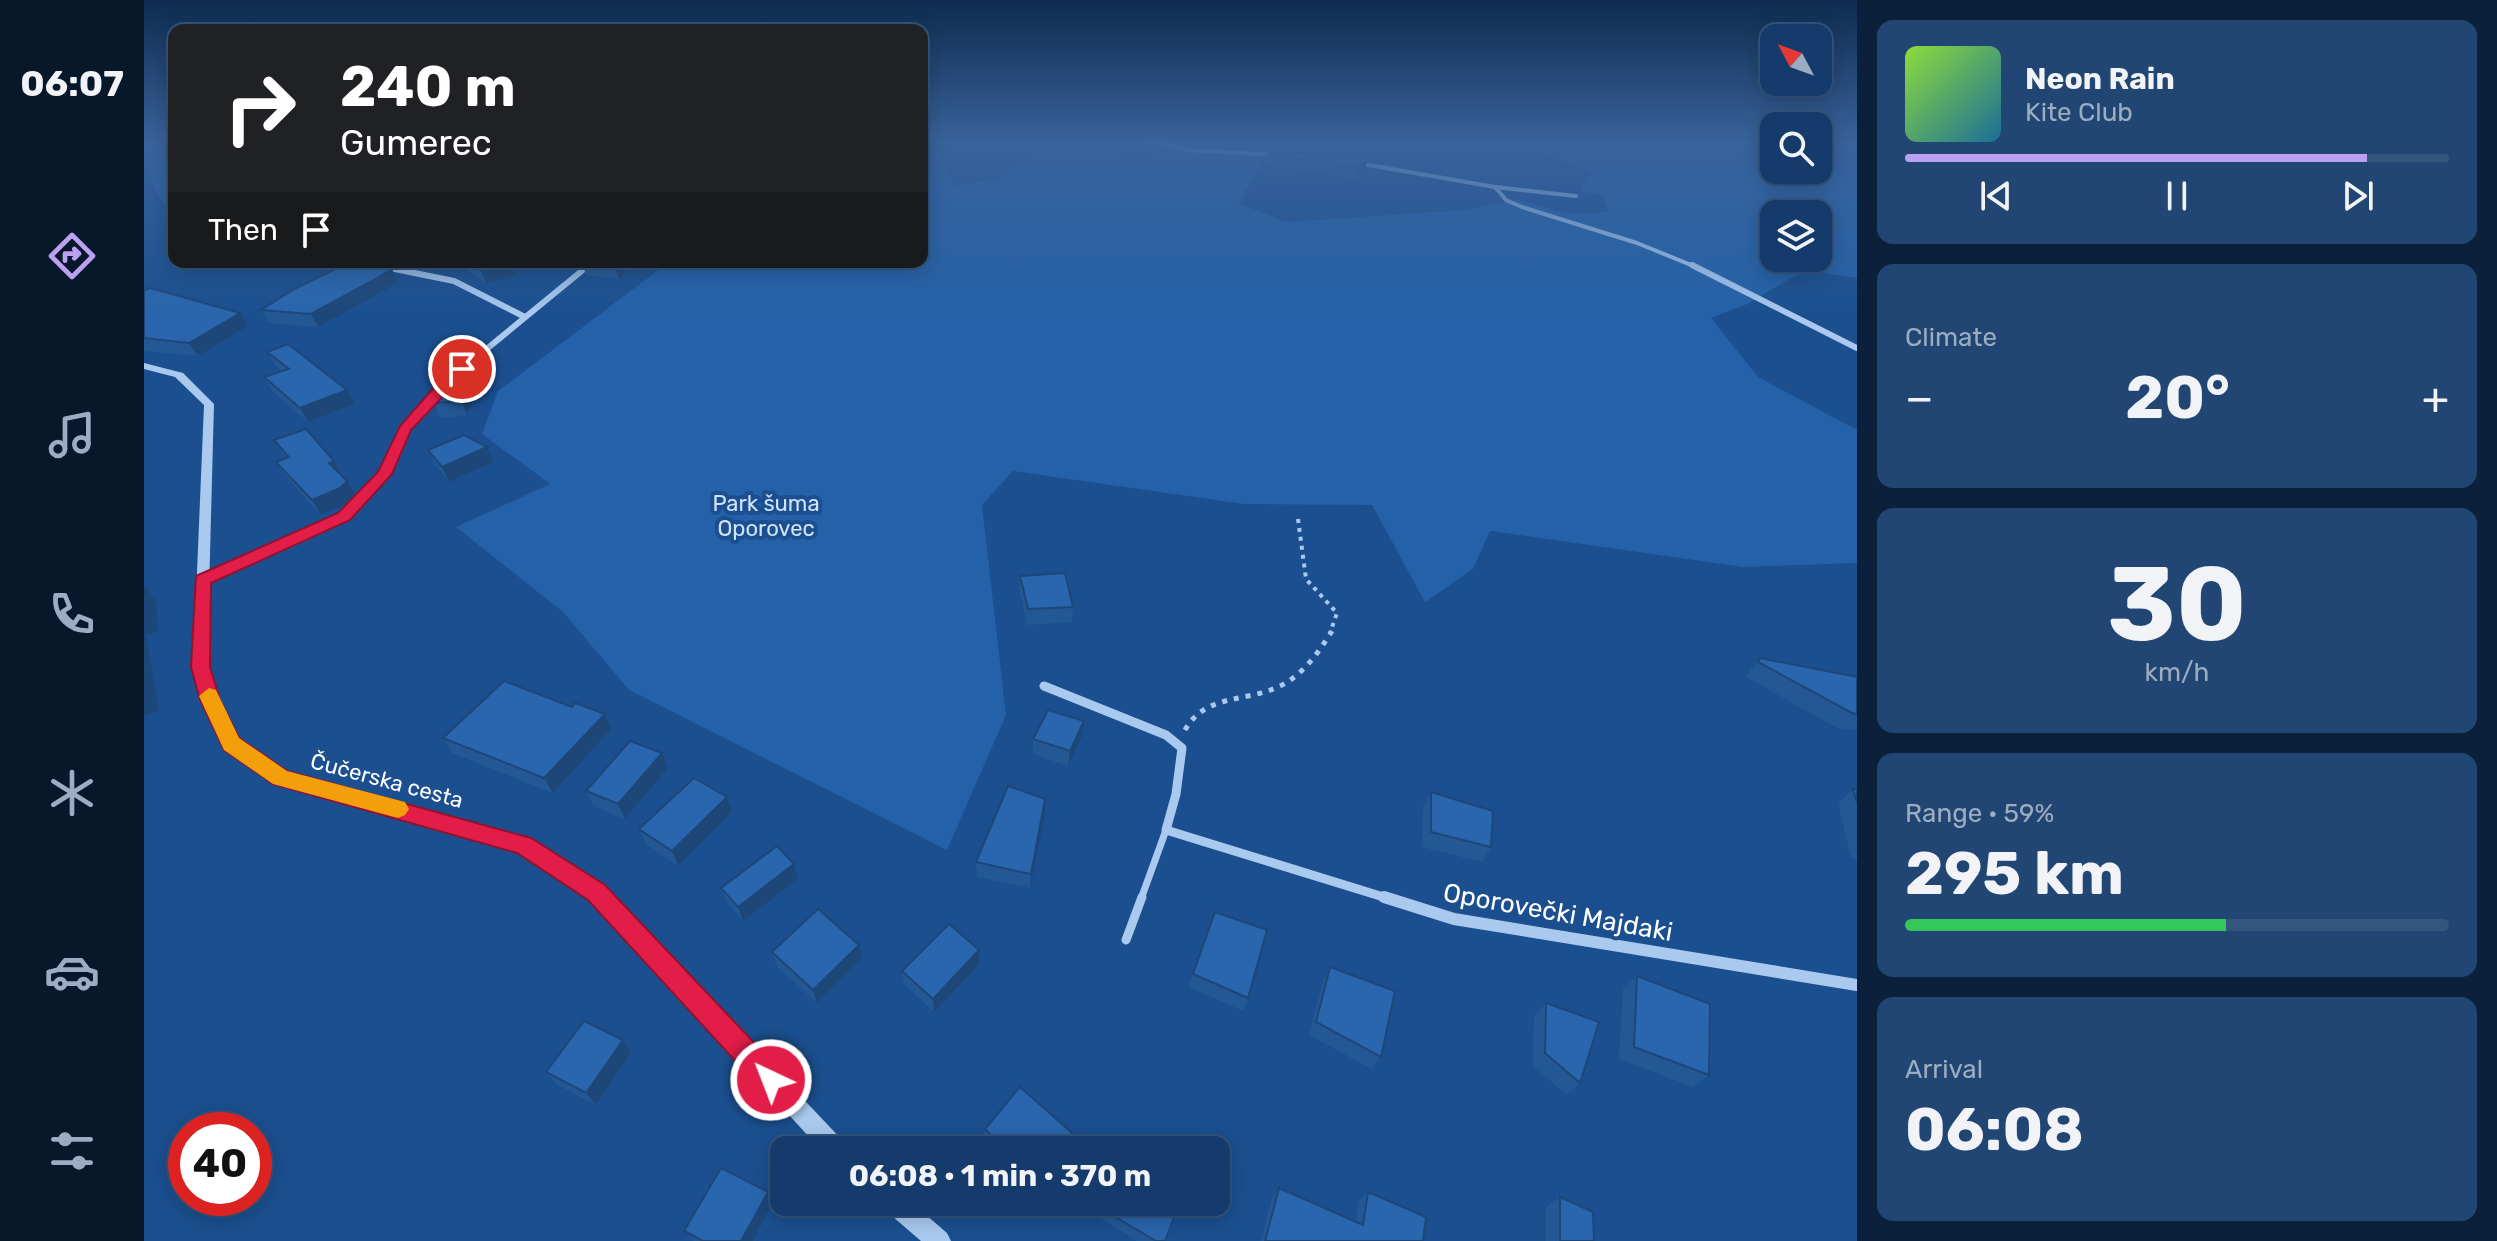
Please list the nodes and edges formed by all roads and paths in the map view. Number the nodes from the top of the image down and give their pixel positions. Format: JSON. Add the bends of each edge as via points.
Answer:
{"nodes":[{"id":1,"x":1505,"y":199,"type":"edge"},
{"id":2,"x":390,"y":268,"type":"edge"},
{"id":3,"x":585,"y":268,"type":"edge"},
{"id":4,"x":525,"y":317,"type":"junction"},
{"id":5,"x":1857,"y":348,"type":"edge"},
{"id":6,"x":144,"y":366,"type":"edge"},
{"id":7,"x":465,"y":367,"type":"edge"},
{"id":8,"x":453,"y":376,"type":"edge"},
{"id":9,"x":1298,"y":519,"type":"dead end"},
{"id":10,"x":202,"y":580,"type":"junction"},
{"id":11,"x":1044,"y":686,"type":"dead end"},
{"id":12,"x":1182,"y":748,"type":"junction"},
{"id":13,"x":1166,"y":830,"type":"junction"},
{"id":14,"x":1126,"y":940,"type":"dead end"},
{"id":15,"x":1857,"y":985,"type":"edge"},
{"id":16,"x":823,"y":1136,"type":"edge"},
{"id":17,"x":910,"y":1216,"type":"edge"},
{"id":18,"x":939,"y":1241,"type":"edge"}],
"edges":[{"from":1,"to":5,"type":"street","via":[[1677,258]]},
{"from":2,"to":4,"type":"street","via":[[454,281]]},
{"from":3,"to":4,"type":"street"},
{"from":4,"to":7,"type":"street"},
{"from":6,"to":10,"type":"street","name":"Čučerska cesta","via":[[179,375],[209,404]]},
{"from":8,"to":10,"type":"street","via":[[405,429],[385,474],[344,517]]},
{"from":9,"to":12,"type":"path","via":[[1306,579],[1337,613],[1336,625],[1297,677],[1270,691],[1204,707],[1186,726]]},
{"from":10,"to":16,"type":"street","name":"Čučerska cesta","via":[[200,667],[231,744],[281,778],[523,845],[597,893]]},
{"from":11,"to":12,"type":"street","via":[[1166,735]]},
{"from":12,"to":13,"type":"street"},
{"from":13,"to":14,"type":"lane"},
{"from":13,"to":15,"type":"street","name":"Oporovečki Majdaki","via":[[1454,919]]},
{"from":17,"to":18,"type":"street"}]}
